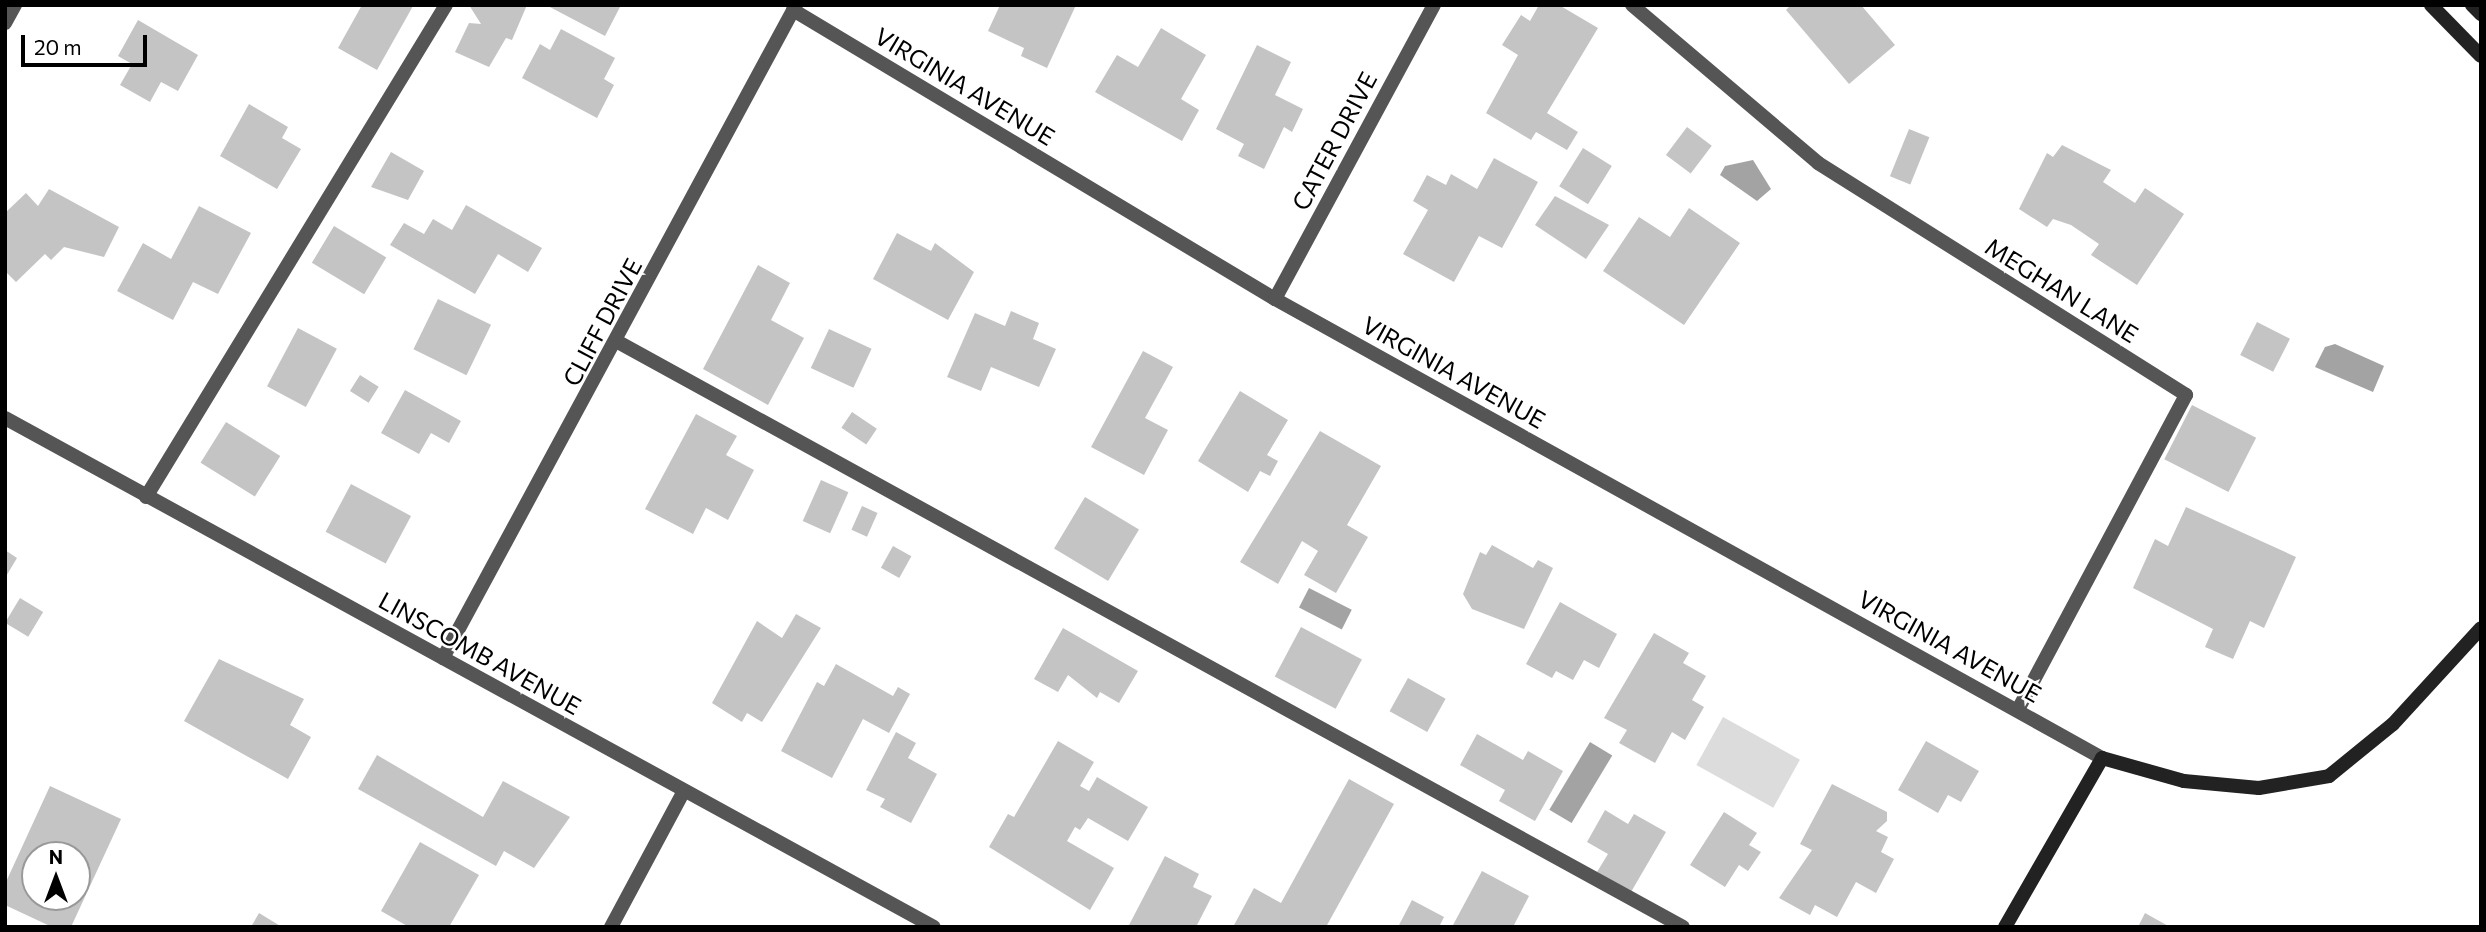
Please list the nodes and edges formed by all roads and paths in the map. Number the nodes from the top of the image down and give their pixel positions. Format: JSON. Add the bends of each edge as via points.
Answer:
{"nodes":[{"id":1,"x":15,"y":5,"type":"edge"},
{"id":2,"x":446,"y":5,"type":"edge"},
{"id":3,"x":1434,"y":5,"type":"edge"},
{"id":4,"x":1632,"y":5,"type":"edge"},
{"id":5,"x":2431,"y":5,"type":"edge"},
{"id":6,"x":2472,"y":5,"type":"edge"},
{"id":7,"x":795,"y":7,"type":"edge"},
{"id":8,"x":2481,"y":14,"type":"edge"},
{"id":9,"x":5,"y":23,"type":"edge"},
{"id":10,"x":2481,"y":56,"type":"edge"},
{"id":11,"x":1275,"y":299,"type":"junction"},
{"id":12,"x":618,"y":342,"type":"junction"},
{"id":13,"x":5,"y":418,"type":"edge"},
{"id":14,"x":146,"y":497,"type":"junction"},
{"id":15,"x":2481,"y":628,"type":"edge"},
{"id":16,"x":443,"y":658,"type":"junction"},
{"id":17,"x":2018,"y":709,"type":"junction"},
{"id":18,"x":2102,"y":758,"type":"junction"},
{"id":19,"x":684,"y":790,"type":"junction"},
{"id":20,"x":611,"y":927,"type":"edge"},
{"id":21,"x":934,"y":927,"type":"edge"},
{"id":22,"x":1683,"y":927,"type":"edge"},
{"id":23,"x":2006,"y":927,"type":"edge"}],
"edges":[{"from":1,"to":9,"type":"street"},
{"from":2,"to":14,"type":"street"},
{"from":3,"to":11,"type":"street","name":"CATER DRIVE"},
{"from":4,"to":17,"type":"street","name":"MEGHAN LANE","via":[[1818,163],[2186,395]]},
{"from":5,"to":10,"type":"street"},
{"from":6,"to":8,"type":"street"},
{"from":7,"to":11,"type":"street","name":"VIRGINIA AVENUE"},
{"from":7,"to":12,"type":"street","name":"CLIFF DRIVE"},
{"from":11,"to":17,"type":"street","name":"VIRGINIA AVENUE"},
{"from":12,"to":16,"type":"street","name":"CLIFF DRIVE"},
{"from":12,"to":22,"type":"street"},
{"from":13,"to":14,"type":"street","name":"LINSCOMB AVENUE"},
{"from":14,"to":16,"type":"street","name":"LINSCOMB AVENUE"},
{"from":15,"to":18,"type":"street","via":[[2393,724],[2329,776],[2259,788],[2184,781]]},
{"from":16,"to":19,"type":"street","name":"LINSCOMB AVENUE"},
{"from":17,"to":18,"type":"street","name":"VIRGINIA AVENUE"},
{"from":18,"to":23,"type":"street"},
{"from":19,"to":20,"type":"street"},
{"from":19,"to":21,"type":"street","name":"LINSCOMB AVENUE"}]}
